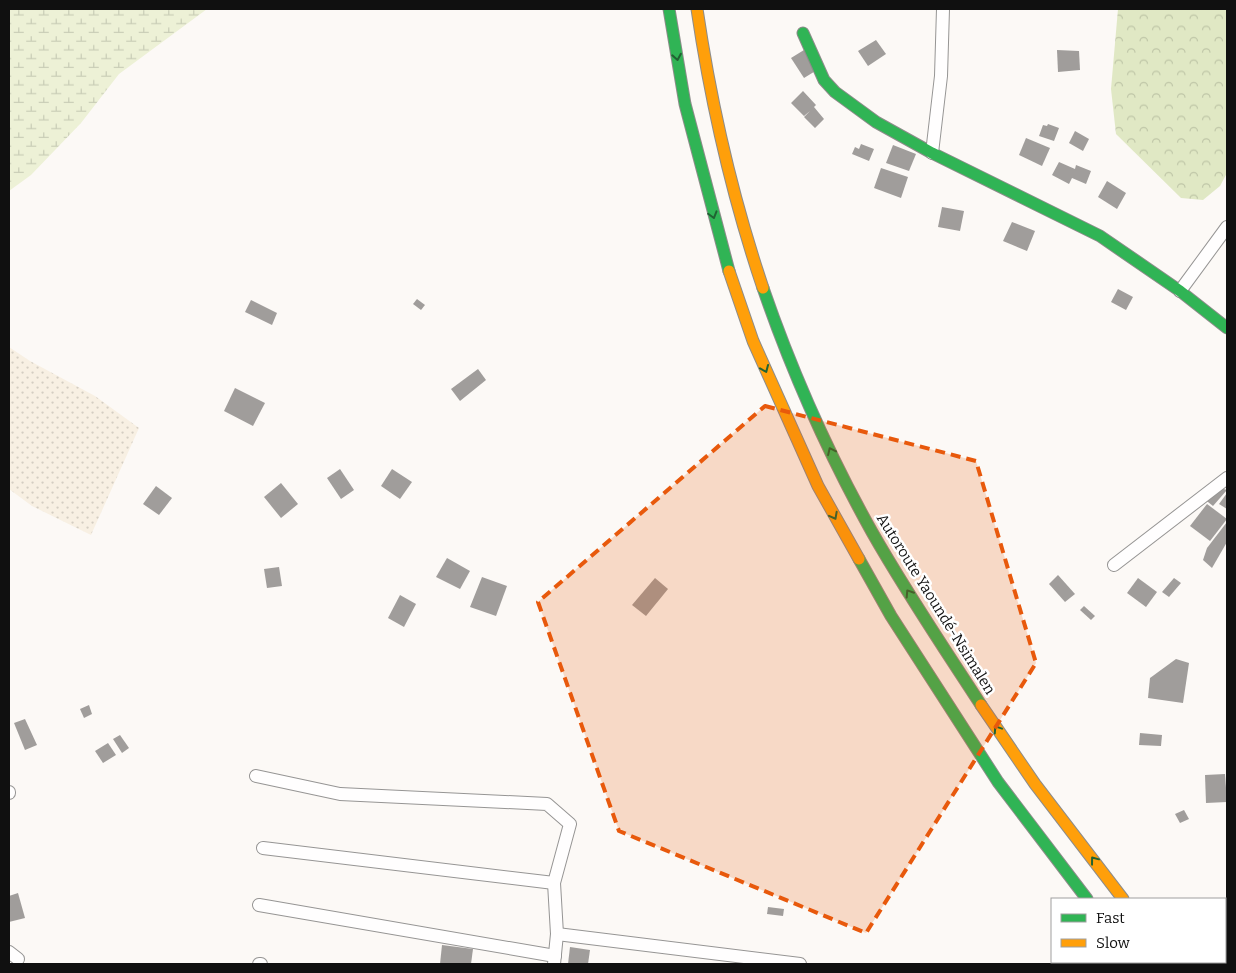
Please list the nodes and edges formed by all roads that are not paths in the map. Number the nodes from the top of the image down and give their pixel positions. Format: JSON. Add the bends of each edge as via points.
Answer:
{"nodes":[{"id":1,"x":669,"y":9,"type":"edge"},
{"id":2,"x":698,"y":9,"type":"edge"},
{"id":3,"x":943,"y":9,"type":"edge"},
{"id":4,"x":803,"y":32,"type":"dead end"},
{"id":5,"x":932,"y":153,"type":"junction"},
{"id":6,"x":1227,"y":227,"type":"edge"},
{"id":7,"x":1180,"y":291,"type":"junction"},
{"id":8,"x":1227,"y":328,"type":"edge"},
{"id":9,"x":1227,"y":478,"type":"edge"},
{"id":10,"x":1114,"y":565,"type":"dead end"},
{"id":11,"x":256,"y":776,"type":"dead end"},
{"id":12,"x":263,"y":848,"type":"dead end"},
{"id":13,"x":554,"y":883,"type":"junction"},
{"id":14,"x":1086,"y":898,"type":"edge"},
{"id":15,"x":1122,"y":898,"type":"edge"},
{"id":16,"x":259,"y":905,"type":"dead end"},
{"id":17,"x":557,"y":934,"type":"junction"},
{"id":18,"x":554,"y":960,"type":"edge"},
{"id":19,"x":800,"y":964,"type":"edge"}],
"edges":[{"from":1,"to":14,"type":"main road","one_way":true,"via":[[685,104],[727,264],[754,341],[818,486],[891,616],[998,782]]},
{"from":15,"to":2,"type":"main road","name":"Autoroute Yaoundé-Nsimalen","one_way":true,"via":[[1016,758],[894,571],[845,482],[773,317],[744,227],[719,138],[702,50]]},
{"from":3,"to":5,"type":"street","via":[[941,76]]},
{"from":4,"to":5,"type":"main road","via":[[817,67],[835,92],[876,122]]},
{"from":5,"to":7,"type":"main road","via":[[1100,236]]},
{"from":6,"to":7,"type":"street"},
{"from":7,"to":8,"type":"main road"},
{"from":9,"to":10,"type":"street"},
{"from":11,"to":13,"type":"street","via":[[340,794],[547,804],[570,824]]},
{"from":12,"to":13,"type":"street"},
{"from":13,"to":17,"type":"street"},
{"from":16,"to":18,"type":"street"},
{"from":17,"to":18,"type":"street"},
{"from":17,"to":19,"type":"street"}]}
